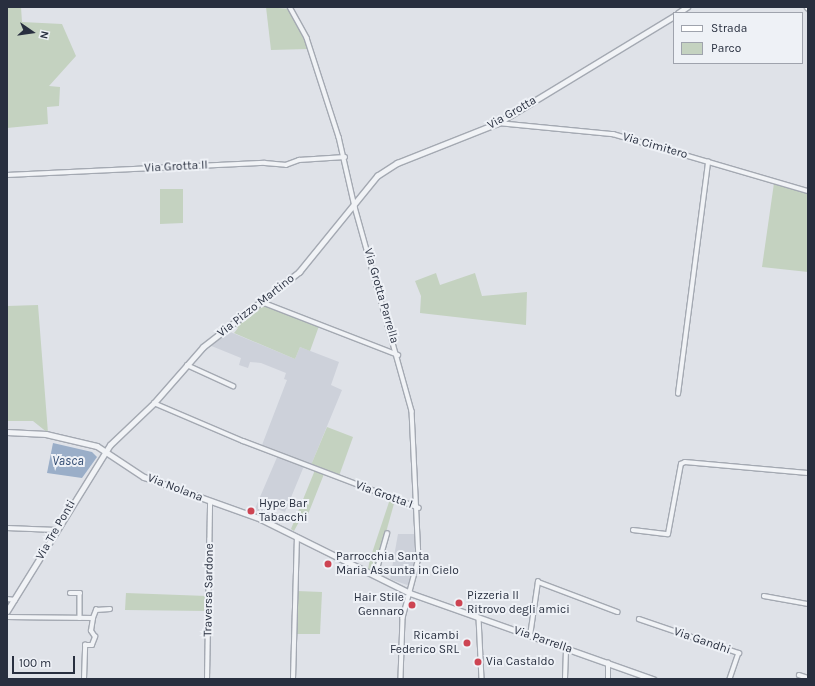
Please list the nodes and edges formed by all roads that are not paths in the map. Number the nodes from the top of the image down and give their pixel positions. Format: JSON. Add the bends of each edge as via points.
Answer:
{"nodes":[{"id":1,"x":290,"y":7,"type":"edge"},
{"id":2,"x":673,"y":17,"type":"edge"},
{"id":3,"x":498,"y":123,"type":"junction"},
{"id":4,"x":345,"y":158,"type":"junction"},
{"id":5,"x":708,"y":162,"type":"junction"},
{"id":6,"x":7,"y":175,"type":"edge"},
{"id":7,"x":808,"y":191,"type":"edge"},
{"id":8,"x":354,"y":206,"type":"junction"},
{"id":9,"x":264,"y":303,"type":"junction"},
{"id":10,"x":398,"y":355,"type":"junction"},
{"id":11,"x":187,"y":364,"type":"junction"},
{"id":12,"x":233,"y":386,"type":"dead end"},
{"id":13,"x":678,"y":394,"type":"dead end"},
{"id":14,"x":154,"y":403,"type":"junction"},
{"id":15,"x":7,"y":432,"type":"edge"},
{"id":16,"x":108,"y":451,"type":"junction"},
{"id":17,"x":808,"y":473,"type":"edge"},
{"id":18,"x":210,"y":502,"type":"junction"},
{"id":19,"x":419,"y":508,"type":"junction"},
{"id":20,"x":7,"y":528,"type":"edge"},
{"id":21,"x":56,"y":530,"type":"junction"},
{"id":22,"x":633,"y":530,"type":"dead end"},
{"id":23,"x":387,"y":534,"type":"dead end"},
{"id":24,"x":297,"y":538,"type":"junction"},
{"id":25,"x":375,"y":576,"type":"junction"},
{"id":26,"x":70,"y":593,"type":"dead end"},
{"id":27,"x":410,"y":594,"type":"junction"},
{"id":28,"x":764,"y":596,"type":"dead end"},
{"id":29,"x":7,"y":599,"type":"edge"},
{"id":30,"x":15,"y":600,"type":"junction"},
{"id":31,"x":808,"y":604,"type":"edge"},
{"id":32,"x":110,"y":609,"type":"dead end"},
{"id":33,"x":7,"y":611,"type":"edge"},
{"id":34,"x":618,"y":612,"type":"dead end"},
{"id":35,"x":7,"y":617,"type":"edge"},
{"id":36,"x":80,"y":618,"type":"junction"},
{"id":37,"x":93,"y":618,"type":"junction"},
{"id":38,"x":479,"y":618,"type":"junction"},
{"id":39,"x":639,"y":619,"type":"dead end"},
{"id":40,"x":530,"y":636,"type":"junction"},
{"id":41,"x":566,"y":648,"type":"junction"},
{"id":42,"x":608,"y":663,"type":"junction"},
{"id":43,"x":800,"y":675,"type":"dead end"},
{"id":44,"x":808,"y":678,"type":"edge"},
{"id":45,"x":84,"y":679,"type":"edge"},
{"id":46,"x":207,"y":679,"type":"edge"},
{"id":47,"x":293,"y":679,"type":"edge"},
{"id":48,"x":401,"y":679,"type":"edge"},
{"id":49,"x":482,"y":679,"type":"edge"},
{"id":50,"x":565,"y":679,"type":"edge"},
{"id":51,"x":608,"y":679,"type":"edge"},
{"id":52,"x":652,"y":679,"type":"edge"},
{"id":53,"x":730,"y":679,"type":"edge"}],
"edges":[{"from":1,"to":4,"type":"street","name":"Via Grotta Parrella","via":[[307,38]]},
{"from":2,"to":3,"type":"street","name":"Via Grotta"},
{"from":3,"to":5,"type":"street","name":"Via Cimitero","via":[[592,130]]},
{"from":3,"to":8,"type":"street","name":"Via Grotta","via":[[390,167],[377,176]]},
{"from":4,"to":6,"type":"street","name":"Via Grotta II","via":[[299,160],[286,165],[265,163]]},
{"from":4,"to":8,"type":"street","name":"Via Grotta Parrella"},
{"from":5,"to":7,"type":"street","name":"Via Cimitero"},
{"from":5,"to":13,"type":"street"},
{"from":8,"to":9,"type":"street","name":"Via Pizzo Martino","via":[[299,272]]},
{"from":8,"to":10,"type":"street","name":"Via Grotta Parrella"},
{"from":9,"to":10,"type":"street"},
{"from":9,"to":11,"type":"street","name":"Via Pizzo Martino","via":[[203,347]]},
{"from":10,"to":19,"type":"street","name":"Via Grotta Parrella","via":[[414,424]]},
{"from":11,"to":12,"type":"street"},
{"from":11,"to":14,"type":"street","name":"Via Pizzo Martino"},
{"from":14,"to":16,"type":"street","name":"Via Pizzo Martino","via":[[110,444]]},
{"from":14,"to":19,"type":"street","name":"Via Grotta I"},
{"from":15,"to":16,"type":"street","name":"Via Nolana","via":[[46,434]]},
{"from":16,"to":18,"type":"street","name":"Via Nolana","via":[[144,477]]},
{"from":16,"to":21,"type":"street","name":"Via Tre Ponti"},
{"from":17,"to":22,"type":"street","via":[[685,462],[681,464],[668,534]]},
{"from":18,"to":24,"type":"street","name":"Via Nolana","via":[[261,519]]},
{"from":18,"to":46,"type":"street","name":"Traversa Sardone"},
{"from":19,"to":27,"type":"street","name":"Via Grotta Parrella","via":[[419,558]]},
{"from":20,"to":21,"type":"street"},
{"from":21,"to":30,"type":"street","name":"Via Tre Ponti"},
{"from":23,"to":25,"type":"street"},
{"from":24,"to":25,"type":"street","name":"Via Nolana"},
{"from":24,"to":47,"type":"street"},
{"from":25,"to":27,"type":"street","name":"Via Nolana"},
{"from":26,"to":36,"type":"street","via":[[80,593]]},
{"from":27,"to":38,"type":"street","name":"Via Parrella"},
{"from":27,"to":48,"type":"street","name":"Via Grotta Parrella","via":[[401,631]]},
{"from":28,"to":31,"type":"street"},
{"from":29,"to":30,"type":"street"},
{"from":30,"to":33,"type":"street","name":"Via Tre Ponti"},
{"from":32,"to":37,"type":"street","via":[[96,610]]},
{"from":34,"to":40,"type":"street","via":[[538,582]]},
{"from":35,"to":36,"type":"street"},
{"from":36,"to":37,"type":"street"},
{"from":37,"to":45,"type":"street","via":[[91,631],[95,638],[92,645],[85,644]]},
{"from":38,"to":40,"type":"street","name":"Via Parrella"},
{"from":38,"to":49,"type":"street"},
{"from":39,"to":53,"type":"street","name":"Via Gandhi","via":[[739,653]]},
{"from":40,"to":41,"type":"street","name":"Via Parrella"},
{"from":41,"to":42,"type":"street","name":"Via Parrella"},
{"from":41,"to":50,"type":"street"},
{"from":42,"to":51,"type":"street"},
{"from":42,"to":52,"type":"street","name":"Via Parrella"},
{"from":43,"to":44,"type":"street"}]}
